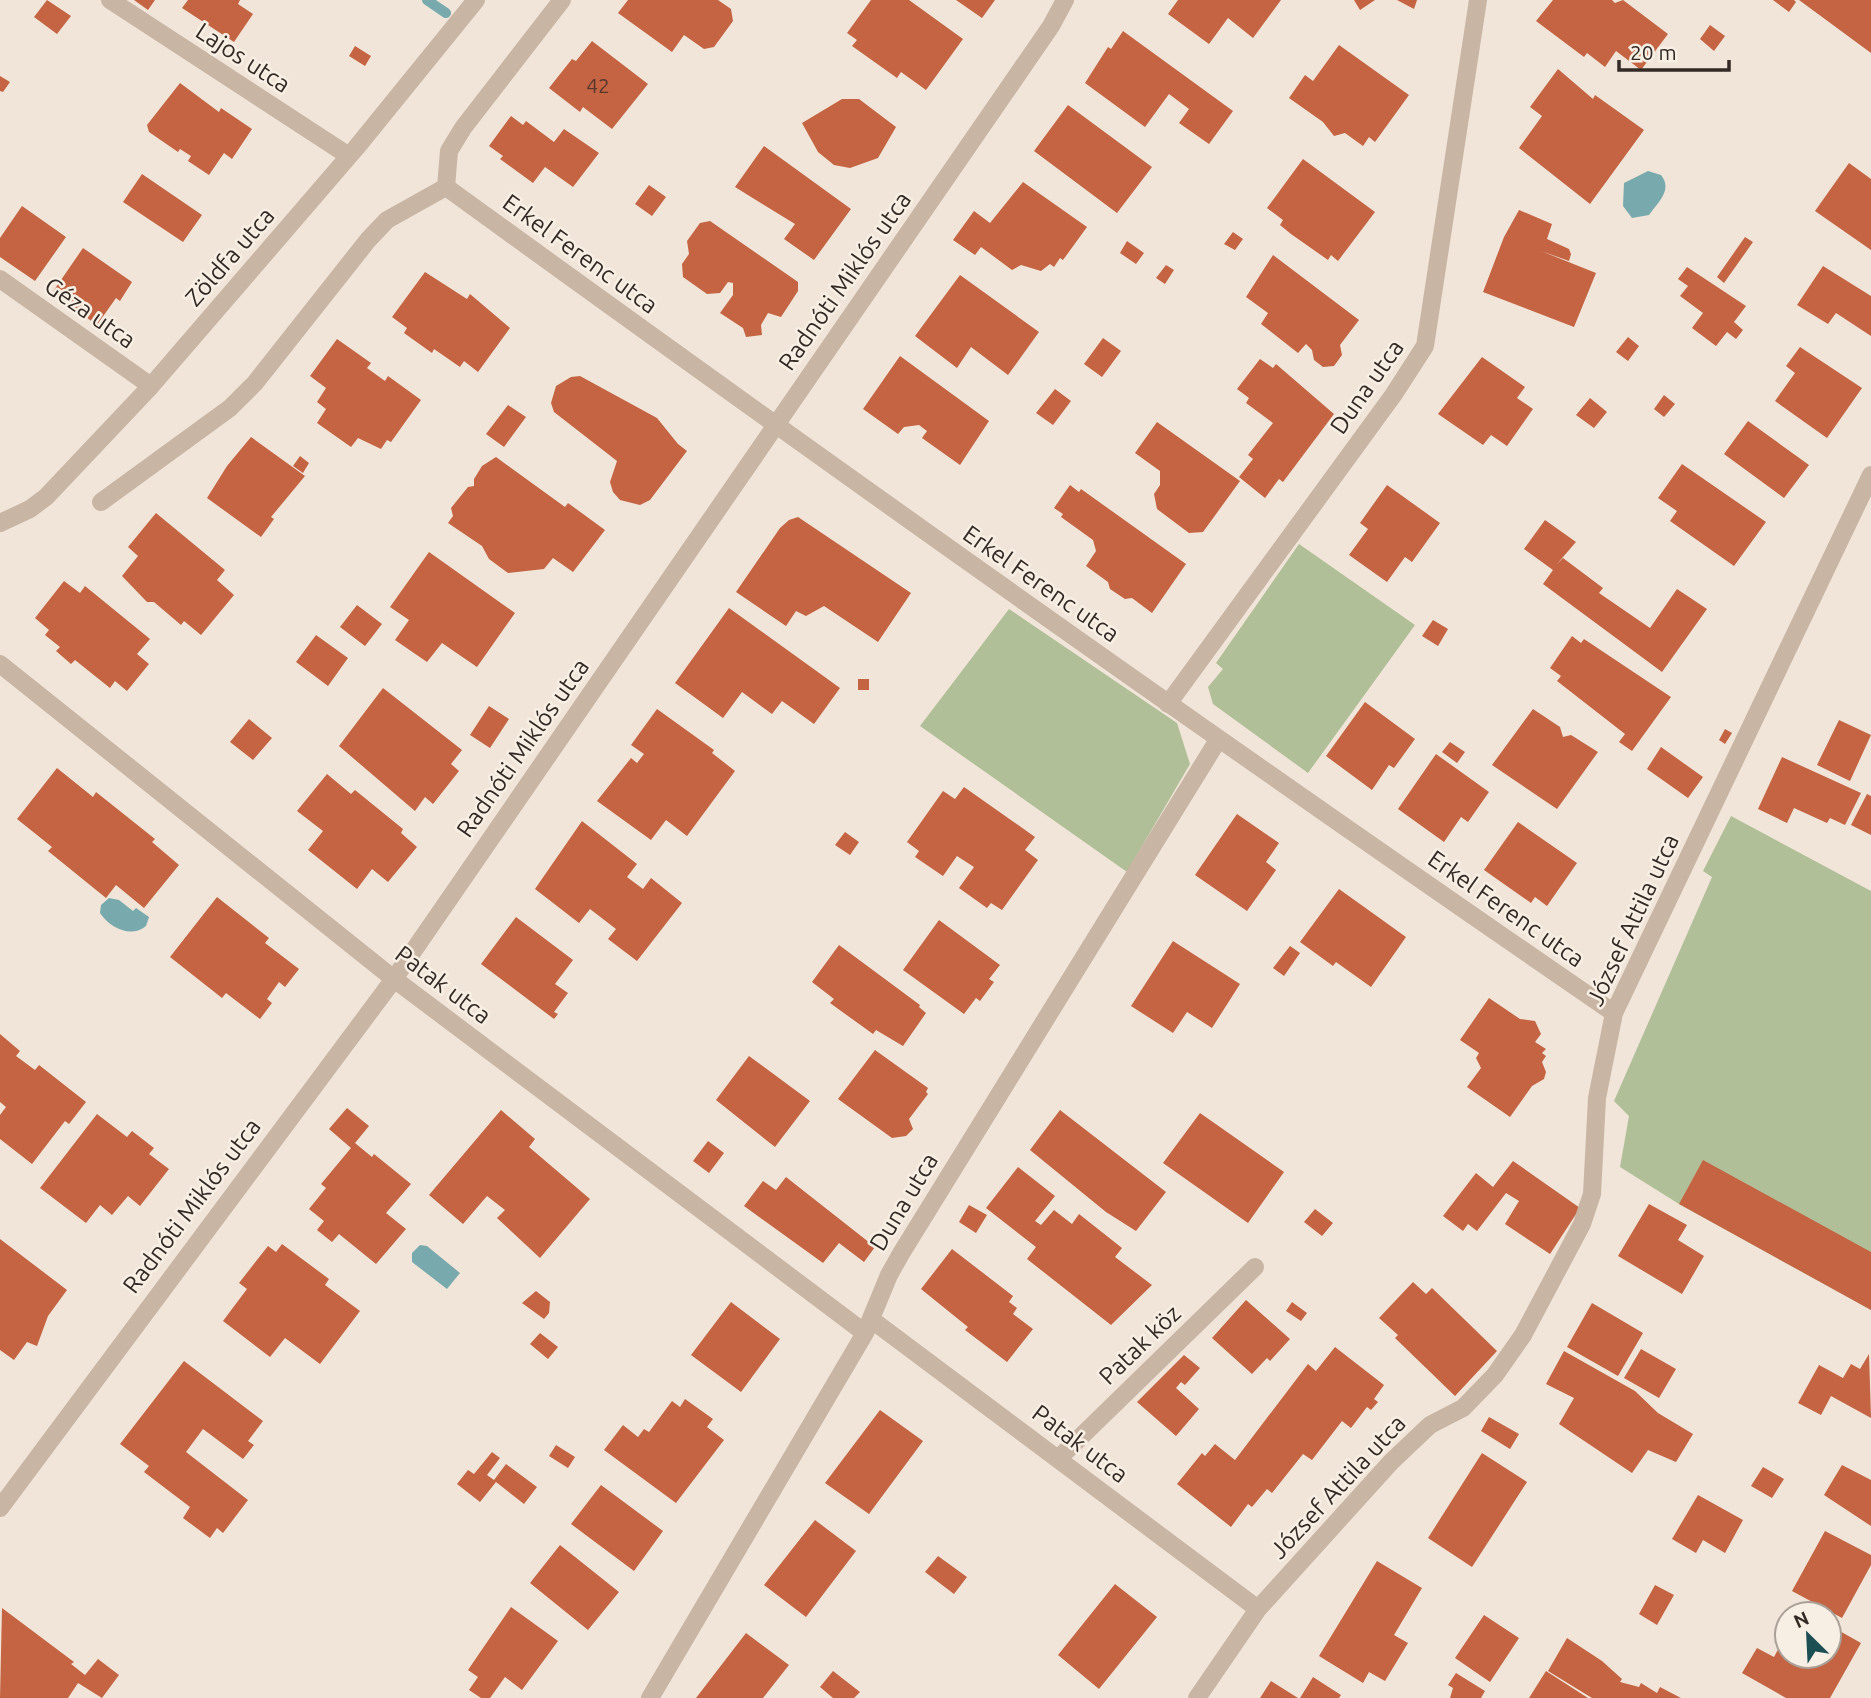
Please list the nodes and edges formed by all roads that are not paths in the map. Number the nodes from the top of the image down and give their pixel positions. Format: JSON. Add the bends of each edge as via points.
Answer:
{"nodes":[{"id":1,"x":110,"y":0,"type":"edge"},
{"id":2,"x":476,"y":0,"type":"edge"},
{"id":3,"x":562,"y":0,"type":"edge"},
{"id":4,"x":1065,"y":0,"type":"edge"},
{"id":5,"x":1478,"y":0,"type":"edge"},
{"id":6,"x":349,"y":156,"type":"junction"},
{"id":7,"x":446,"y":187,"type":"junction"},
{"id":8,"x":0,"y":279,"type":"edge"},
{"id":9,"x":151,"y":386,"type":"junction"},
{"id":10,"x":775,"y":426,"type":"junction"},
{"id":11,"x":1871,"y":475,"type":"edge"},
{"id":12,"x":101,"y":502,"type":"dead end"},
{"id":13,"x":0,"y":523,"type":"edge"},
{"id":14,"x":0,"y":664,"type":"edge"},
{"id":15,"x":1168,"y":704,"type":"junction"},
{"id":16,"x":1218,"y":740,"type":"junction"},
{"id":17,"x":394,"y":979,"type":"junction"},
{"id":18,"x":1614,"y":1013,"type":"junction"},
{"id":19,"x":1255,"y":1267,"type":"dead end"},
{"id":20,"x":869,"y":1327,"type":"junction"},
{"id":21,"x":1059,"y":1458,"type":"junction"},
{"id":22,"x":0,"y":1508,"type":"edge"},
{"id":23,"x":1258,"y":1609,"type":"junction"},
{"id":24,"x":650,"y":1698,"type":"edge"},
{"id":25,"x":1197,"y":1698,"type":"edge"}],
"edges":[{"from":1,"to":6,"type":"street","name":"Lajos utca"},
{"from":2,"to":6,"type":"street","name":"Zöldfa utca"},
{"from":3,"to":7,"type":"street","via":[[463,128],[449,151]]},
{"from":4,"to":10,"type":"street","name":"Radnóti Miklós utca"},
{"from":5,"to":15,"type":"street","name":"Duna utca","via":[[1425,346]]},
{"from":6,"to":9,"type":"street","name":"Zöldfa utca"},
{"from":7,"to":10,"type":"street","name":"Erkel Ferenc utca"},
{"from":7,"to":12,"type":"street","via":[[387,220],[256,383],[230,408]]},
{"from":8,"to":9,"type":"street","name":"Géza utca"},
{"from":9,"to":13,"type":"street","name":"Zöldfa utca","via":[[46,497]]},
{"from":10,"to":15,"type":"street","name":"Erkel Ferenc utca"},
{"from":10,"to":17,"type":"street","name":"Radnóti Miklós utca"},
{"from":11,"to":18,"type":"street","name":"József Attila utca"},
{"from":14,"to":17,"type":"street","name":"Patak utca"},
{"from":15,"to":16,"type":"street","name":"Erkel Ferenc utca"},
{"from":16,"to":18,"type":"street","name":"Erkel Ferenc utca"},
{"from":16,"to":20,"type":"street","name":"Duna utca","via":[[888,1275]]},
{"from":17,"to":20,"type":"street","name":"Patak utca"},
{"from":17,"to":22,"type":"street","name":"Radnóti Miklós utca"},
{"from":18,"to":23,"type":"street","name":"József Attila utca","via":[[1597,1098],[1592,1194],[1582,1224],[1523,1335],[1495,1375],[1463,1408],[1430,1425],[1401,1453]]},
{"from":19,"to":21,"type":"street","name":"Patak köz"},
{"from":20,"to":21,"type":"street","name":"Patak utca"},
{"from":20,"to":24,"type":"street","name":"Duna utca"},
{"from":21,"to":23,"type":"street","name":"Patak utca"},
{"from":23,"to":25,"type":"street","name":"József Attila utca"}]}
